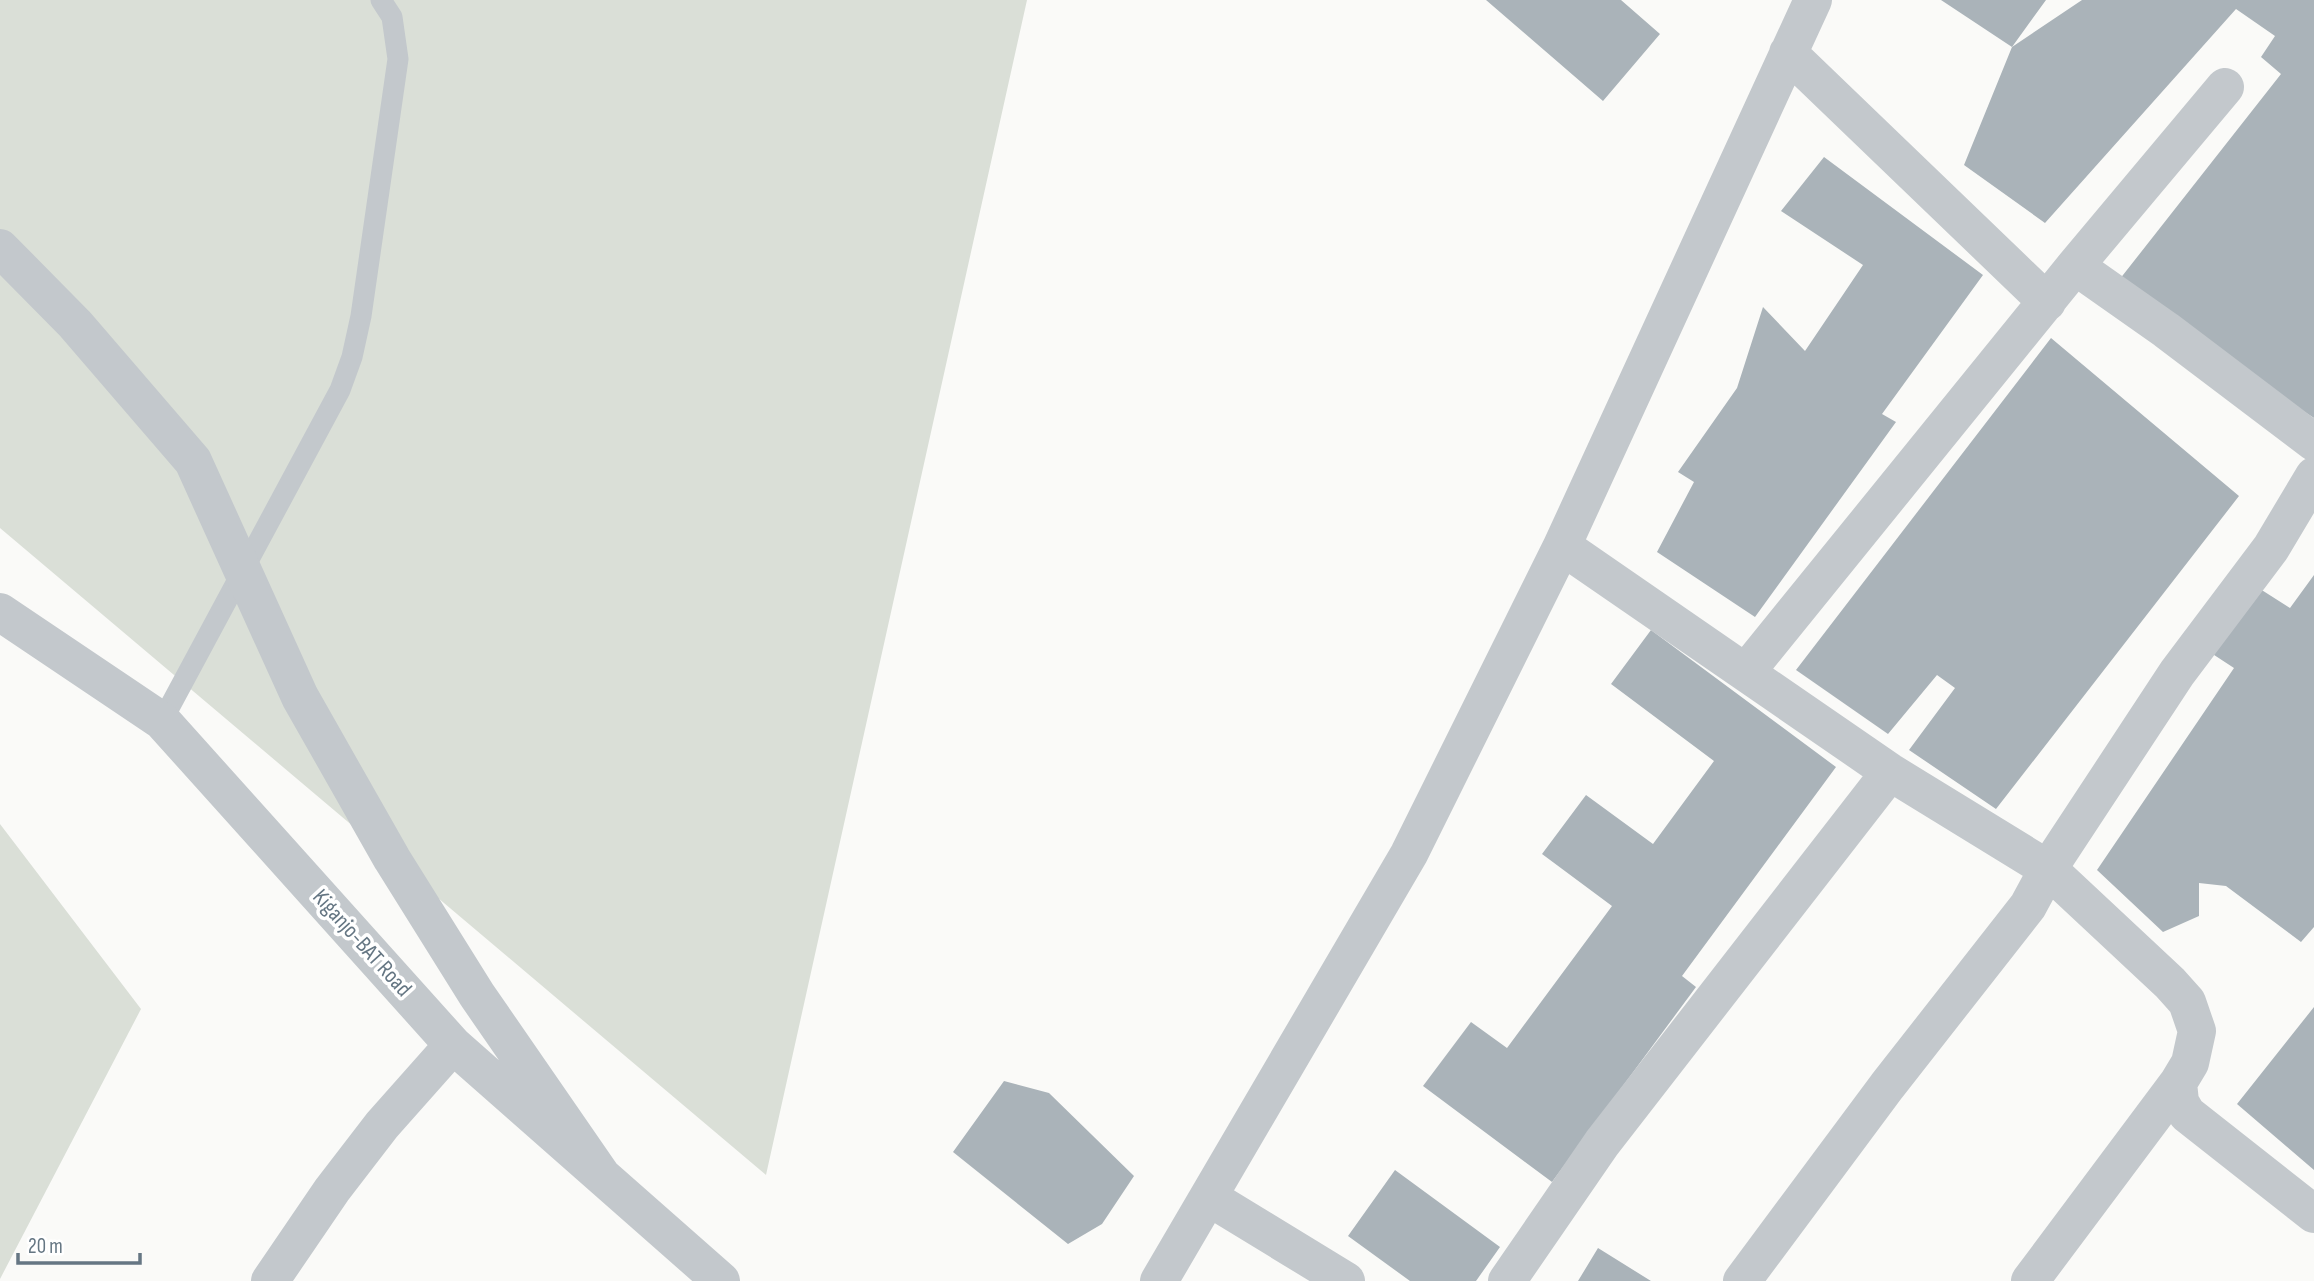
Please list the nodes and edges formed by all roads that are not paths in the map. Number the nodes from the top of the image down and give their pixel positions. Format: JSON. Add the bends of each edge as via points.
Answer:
{"nodes":[{"id":1,"x":381,"y":0,"type":"edge"},
{"id":2,"x":1813,"y":0,"type":"edge"},
{"id":3,"x":1788,"y":54,"type":"junction"},
{"id":4,"x":2225,"y":87,"type":"dead end"},
{"id":5,"x":0,"y":248,"type":"edge"},
{"id":6,"x":2076,"y":266,"type":"junction"},
{"id":7,"x":2048,"y":302,"type":"junction"},
{"id":8,"x":2314,"y":442,"type":"edge"},
{"id":9,"x":2314,"y":477,"type":"edge"},
{"id":10,"x":1562,"y":545,"type":"junction"},
{"id":11,"x":243,"y":571,"type":"junction"},
{"id":12,"x":0,"y":612,"type":"edge"},
{"id":13,"x":1745,"y":672,"type":"junction"},
{"id":14,"x":162,"y":721,"type":"junction"},
{"id":15,"x":1890,"y":772,"type":"junction"},
{"id":16,"x":2048,"y":869,"type":"junction"},
{"id":17,"x":453,"y":1045,"type":"junction"},
{"id":18,"x":2178,"y":1083,"type":"junction"},
{"id":19,"x":602,"y":1176,"type":"junction"},
{"id":20,"x":1210,"y":1198,"type":"junction"},
{"id":21,"x":2314,"y":1214,"type":"edge"},
{"id":22,"x":270,"y":1281,"type":"edge"},
{"id":23,"x":721,"y":1281,"type":"edge"},
{"id":24,"x":1159,"y":1281,"type":"edge"},
{"id":25,"x":1346,"y":1281,"type":"edge"},
{"id":26,"x":1507,"y":1281,"type":"edge"},
{"id":27,"x":1742,"y":1281,"type":"edge"},
{"id":28,"x":2029,"y":1281,"type":"edge"}],
"edges":[{"from":1,"to":11,"type":"lane","via":[[392,17],[398,59],[352,357],[340,390]]},
{"from":2,"to":3,"type":"street"},
{"from":3,"to":7,"type":"street"},
{"from":3,"to":10,"type":"street"},
{"from":4,"to":6,"type":"street"},
{"from":5,"to":11,"type":"street","via":[[75,324],[192,461]]},
{"from":6,"to":7,"type":"street"},
{"from":6,"to":8,"type":"street"},
{"from":7,"to":13,"type":"street"},
{"from":9,"to":16,"type":"street","via":[[2271,548],[2177,673]]},
{"from":10,"to":13,"type":"street"},
{"from":10,"to":20,"type":"street","via":[[1409,854]]},
{"from":11,"to":14,"type":"lane"},
{"from":11,"to":19,"type":"street","via":[[300,697],[392,859],[477,995]]},
{"from":12,"to":14,"type":"street","name":"Kiganjo-BAT Road"},
{"from":13,"to":15,"type":"street"},
{"from":14,"to":17,"type":"street","name":"Kiganjo-BAT Road"},
{"from":15,"to":16,"type":"street"},
{"from":15,"to":26,"type":"street","via":[[1602,1143]]},
{"from":16,"to":18,"type":"street","via":[[2187,1002],[2197,1031],[2190,1062]]},
{"from":16,"to":27,"type":"street","via":[[2028,906]]},
{"from":17,"to":19,"type":"street","name":"Kiganjo-BAT Road"},
{"from":17,"to":22,"type":"street","via":[[382,1125]]},
{"from":18,"to":21,"type":"street","via":[[2187,1114]]},
{"from":18,"to":28,"type":"street"},
{"from":19,"to":23,"type":"street","name":"Kiganjo-BAT Road"},
{"from":20,"to":24,"type":"street"},
{"from":20,"to":25,"type":"street"}]}
